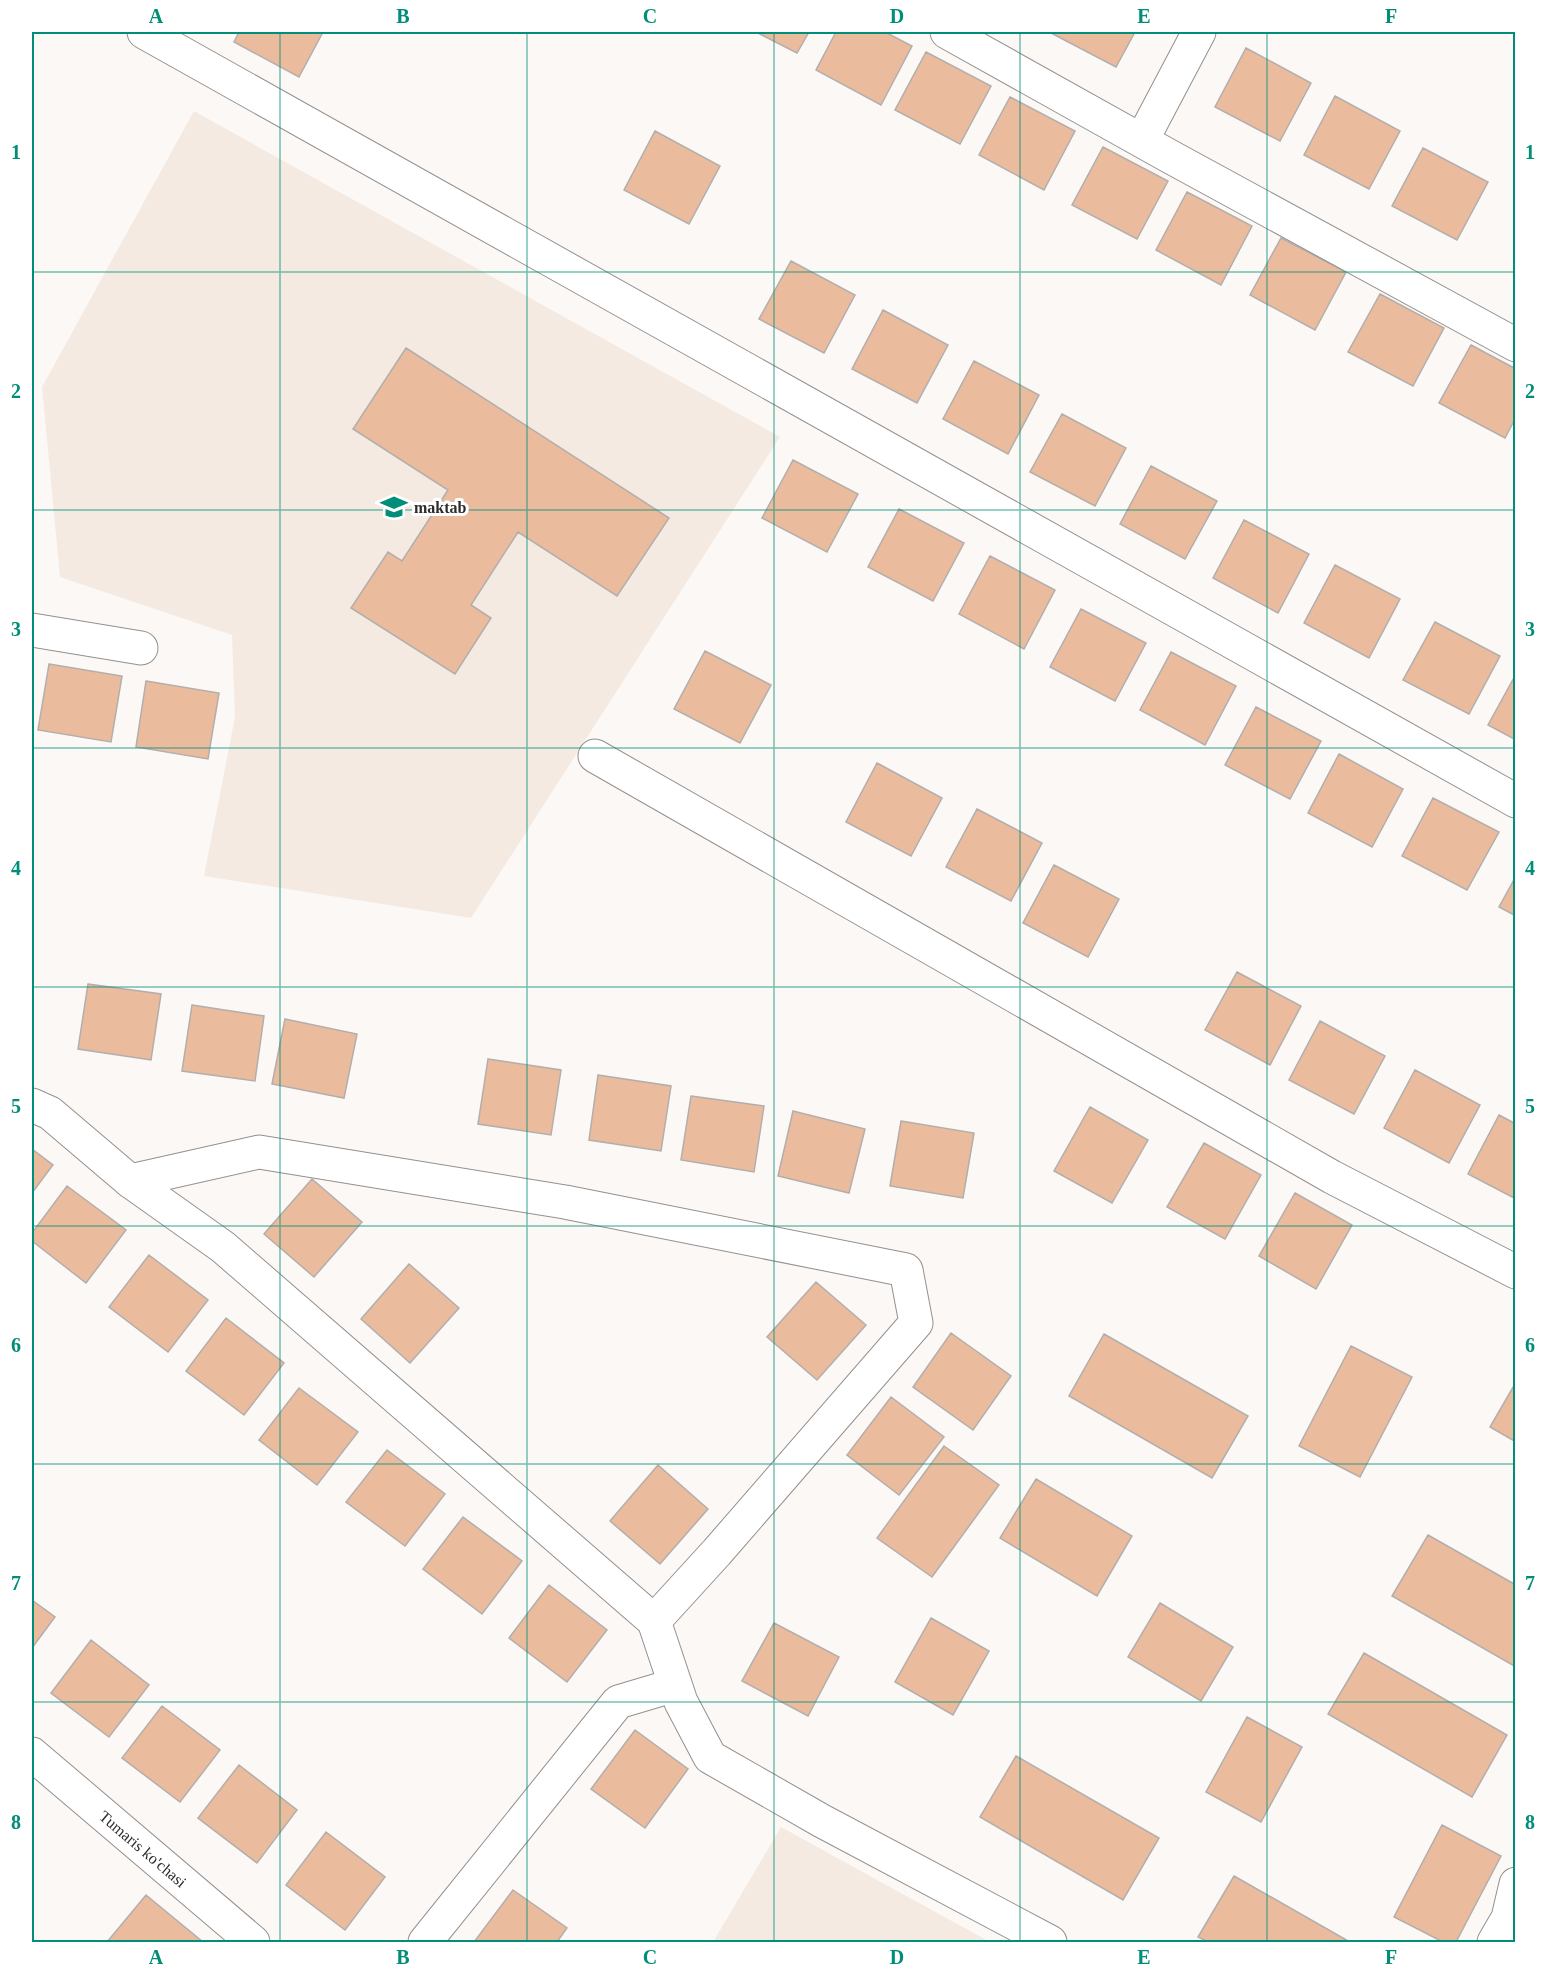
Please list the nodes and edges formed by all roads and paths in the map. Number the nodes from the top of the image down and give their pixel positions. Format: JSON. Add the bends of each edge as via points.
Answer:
{"nodes":[{"id":1,"x":144,"y":32,"type":"edge"},
{"id":2,"x":947,"y":32,"type":"edge"},
{"id":3,"x":1199,"y":32,"type":"edge"},
{"id":4,"x":1142,"y":140,"type":"junction"},
{"id":5,"x":1515,"y":345,"type":"edge"},
{"id":6,"x":32,"y":630,"type":"edge"},
{"id":7,"x":141,"y":648,"type":"dead end"},
{"id":8,"x":595,"y":756,"type":"dead end"},
{"id":9,"x":1515,"y":801,"type":"edge"},
{"id":10,"x":32,"y":1105,"type":"edge"},
{"id":11,"x":130,"y":1181,"type":"junction"},
{"id":12,"x":1515,"y":1272,"type":"edge"},
{"id":13,"x":654,"y":1621,"type":"junction"},
{"id":14,"x":675,"y":1685,"type":"junction"},
{"id":15,"x":32,"y":1754,"type":"edge"},
{"id":16,"x":1515,"y":1884,"type":"edge"},
{"id":17,"x":253,"y":1942,"type":"edge"},
{"id":18,"x":425,"y":1942,"type":"edge"},
{"id":19,"x":1050,"y":1942,"type":"edge"},
{"id":20,"x":1494,"y":1942,"type":"edge"}],
"edges":[{"from":1,"to":9,"type":"street"},
{"from":2,"to":4,"type":"street"},
{"from":3,"to":4,"type":"street"},
{"from":4,"to":5,"type":"street"},
{"from":6,"to":7,"type":"street"},
{"from":8,"to":12,"type":"street","via":[[1332,1177]]},
{"from":10,"to":11,"type":"street","via":[[50,1113]]},
{"from":11,"to":13,"type":"street","via":[[223,1247]]},
{"from":11,"to":13,"type":"street","via":[[259,1152],[565,1202],[906,1270],[916,1323]]},
{"from":13,"to":14,"type":"street"},
{"from":14,"to":18,"type":"street","via":[[618,1702]]},
{"from":14,"to":19,"type":"street","via":[[710,1757]]},
{"from":15,"to":17,"type":"street","name":"Tumaris ko'chasi"},
{"from":16,"to":20,"type":"street","via":[[1508,1918]]}]}
